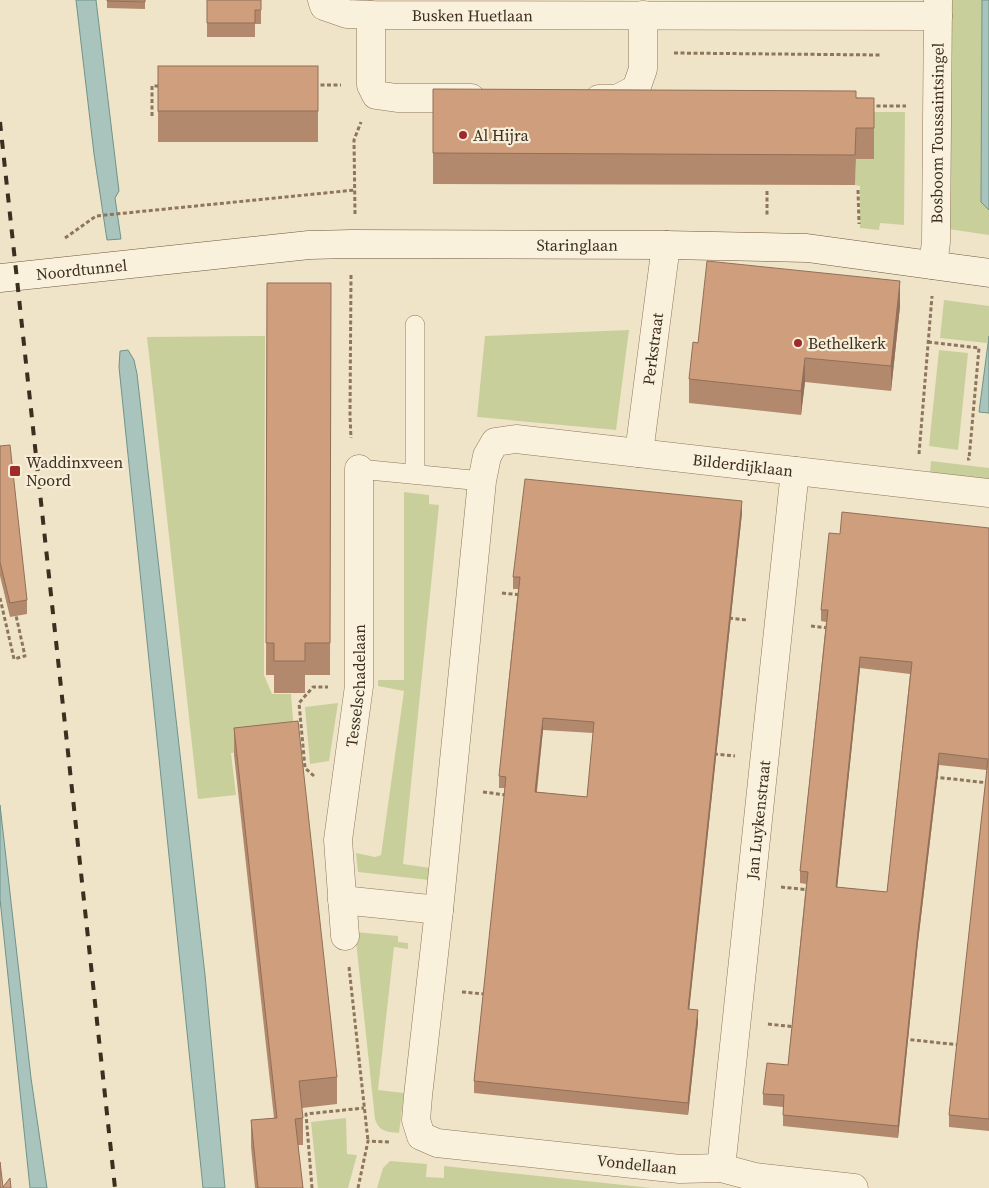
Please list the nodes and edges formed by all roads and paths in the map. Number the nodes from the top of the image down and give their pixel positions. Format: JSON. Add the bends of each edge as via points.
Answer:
{"nodes":[{"id":1,"x":322,"y":0,"type":"edge"},
{"id":2,"x":938,"y":8,"type":"edge"},
{"id":3,"x":371,"y":15,"type":"junction"},
{"id":4,"x":643,"y":15,"type":"junction"},
{"id":5,"x":643,"y":53,"type":"junction"},
{"id":6,"x":880,"y":55,"type":"dead end"},
{"id":7,"x":162,"y":86,"type":"edge"},
{"id":8,"x":311,"y":86,"type":"edge"},
{"id":9,"x":374,"y":90,"type":"junction"},
{"id":10,"x":492,"y":98,"type":"edge"},
{"id":11,"x":569,"y":99,"type":"edge"},
{"id":12,"x":869,"y":106,"type":"edge"},
{"id":13,"x":937,"y":106,"type":"junction"},
{"id":14,"x":152,"y":116,"type":"dead end"},
{"id":15,"x":355,"y":190,"type":"junction"},
{"id":16,"x":858,"y":190,"type":"dead end"},
{"id":17,"x":767,"y":191,"type":"edge"},
{"id":18,"x":767,"y":225,"type":"dead end"},
{"id":19,"x":859,"y":232,"type":"dead end"},
{"id":20,"x":66,"y":238,"type":"dead end"},
{"id":21,"x":352,"y":244,"type":"junction"},
{"id":22,"x":666,"y":245,"type":"junction"},
{"id":23,"x":165,"y":260,"type":"joint"},
{"id":24,"x":989,"y":273,"type":"edge"},
{"id":25,"x":933,"y":277,"type":"junction"},
{"id":26,"x":0,"y":278,"type":"edge"},
{"id":27,"x":415,"y":325,"type":"dead end"},
{"id":28,"x":928,"y":342,"type":"junction"},
{"id":29,"x":639,"y":453,"type":"junction"},
{"id":30,"x":919,"y":453,"type":"junction"},
{"id":31,"x":929,"y":454,"type":"dead end"},
{"id":32,"x":959,"y":458,"type":"dead end"},
{"id":33,"x":359,"y":468,"type":"junction"},
{"id":34,"x":795,"y":471,"type":"junction"},
{"id":35,"x":415,"y":474,"type":"junction"},
{"id":36,"x":482,"y":481,"type":"junction"},
{"id":37,"x":916,"y":485,"type":"junction"},
{"id":38,"x":989,"y":493,"type":"edge"},
{"id":39,"x":471,"y":590,"type":"junction"},
{"id":40,"x":529,"y":596,"type":"edge"},
{"id":41,"x":0,"y":598,"type":"edge"},
{"id":42,"x":15,"y":610,"type":"edge"},
{"id":43,"x":721,"y":617,"type":"edge"},
{"id":44,"x":779,"y":623,"type":"junction"},
{"id":45,"x":836,"y":629,"type":"edge"},
{"id":46,"x":359,"y":686,"type":"junction"},
{"id":47,"x":707,"y":753,"type":"edge"},
{"id":48,"x":764,"y":759,"type":"junction"},
{"id":49,"x":927,"y":777,"type":"edge"},
{"id":50,"x":989,"y":783,"type":"edge"},
{"id":51,"x":451,"y":789,"type":"junction"},
{"id":52,"x":508,"y":795,"type":"edge"},
{"id":53,"x":343,"y":804,"type":"junction"},
{"id":54,"x":751,"y":885,"type":"junction"},
{"id":55,"x":818,"y":891,"type":"edge"},
{"id":56,"x":342,"y":900,"type":"junction"},
{"id":57,"x":439,"y":910,"type":"junction"},
{"id":58,"x":345,"y":936,"type":"joint"},
{"id":59,"x":495,"y":995,"type":"edge"},
{"id":60,"x":428,"y":1004,"type":"junction"},
{"id":61,"x":736,"y":1021,"type":"junction"},
{"id":62,"x":804,"y":1028,"type":"edge"},
{"id":63,"x":900,"y":1038,"type":"edge"},
{"id":64,"x":969,"y":1046,"type":"edge"},
{"id":65,"x":364,"y":1108,"type":"junction"},
{"id":66,"x":421,"y":1136,"type":"junction"},
{"id":67,"x":368,"y":1140,"type":"junction"},
{"id":68,"x":720,"y":1168,"type":"junction"},
{"id":69,"x":312,"y":1188,"type":"edge"},
{"id":70,"x":358,"y":1188,"type":"edge"},
{"id":71,"x":854,"y":1188,"type":"edge"}],
"edges":[{"from":1,"to":3,"type":"street","name":"Busken Huetlaan","via":[[324,6],[347,14]]},
{"from":2,"to":4,"type":"street","name":"Busken Huetlaan"},
{"from":2,"to":13,"type":"street","name":"Bosboom Toussaintsingel"},
{"from":3,"to":4,"type":"street","name":"Busken Huetlaan"},
{"from":3,"to":9,"type":"street"},
{"from":4,"to":5,"type":"street"},
{"from":5,"to":6,"type":"path"},
{"from":5,"to":11,"type":"street","via":[[643,69],[636,89],[617,99]]},
{"from":7,"to":14,"type":"path","via":[[152,86]]},
{"from":8,"to":9,"type":"path"},
{"from":9,"to":10,"type":"street","via":[[397,98]]},
{"from":9,"to":15,"type":"path","via":[[354,140]]},
{"from":12,"to":13,"type":"path"},
{"from":13,"to":25,"type":"street","name":"Bosboom Toussaintsingel"},
{"from":15,"to":20,"type":"path","via":[[96,216]]},
{"from":15,"to":21,"type":"path"},
{"from":16,"to":19,"type":"path"},
{"from":17,"to":18,"type":"path"},
{"from":21,"to":22,"type":"street","name":"Staringlaan"},
{"from":21,"to":23,"type":"street","name":"Staringlaan","via":[[309,245]]},
{"from":21,"to":33,"type":"path","via":[[350,416],[352,445]]},
{"from":22,"to":25,"type":"street","name":"Staringlaan","via":[[807,248]]},
{"from":22,"to":29,"type":"street","name":"Perkstraat"},
{"from":23,"to":26,"type":"street","name":"Noordtunnel"},
{"from":24,"to":25,"type":"street","name":"Staringlaan"},
{"from":25,"to":28,"type":"path"},
{"from":27,"to":35,"type":"lane"},
{"from":28,"to":30,"type":"path"},
{"from":28,"to":32,"type":"path","via":[[979,348],[969,459]]},
{"from":29,"to":34,"type":"street","name":"Bilderdijklaan"},
{"from":29,"to":36,"type":"street","name":"Bilderdijklaan","via":[[516,439],[495,442],[487,456]]},
{"from":30,"to":31,"type":"path"},
{"from":30,"to":37,"type":"path"},
{"from":33,"to":35,"type":"lane"},
{"from":33,"to":46,"type":"street","name":"Tesselschadelaan"},
{"from":34,"to":37,"type":"street","name":"Bilderdijklaan"},
{"from":34,"to":44,"type":"street","name":"Jan Luykenstraat"},
{"from":35,"to":36,"type":"lane"},
{"from":36,"to":39,"type":"street"},
{"from":37,"to":38,"type":"street","name":"Bilderdijklaan"},
{"from":39,"to":40,"type":"path"},
{"from":39,"to":51,"type":"street"},
{"from":41,"to":42,"type":"path","via":[[14,659],[25,656]]},
{"from":43,"to":44,"type":"path"},
{"from":44,"to":45,"type":"path"},
{"from":44,"to":48,"type":"street","name":"Jan Luykenstraat"},
{"from":46,"to":53,"type":"street","name":"Tesselschadelaan"},
{"from":46,"to":53,"type":"path","via":[[313,687],[299,703],[305,768]]},
{"from":47,"to":48,"type":"path"},
{"from":48,"to":54,"type":"street","name":"Jan Luykenstraat"},
{"from":49,"to":50,"type":"path"},
{"from":51,"to":52,"type":"path"},
{"from":51,"to":57,"type":"street"},
{"from":53,"to":56,"type":"street","name":"Tesselschadelaan","via":[[338,840]]},
{"from":54,"to":55,"type":"path"},
{"from":54,"to":61,"type":"street","name":"Jan Luykenstraat"},
{"from":56,"to":57,"type":"street"},
{"from":56,"to":58,"type":"street","name":"Tesselschadelaan"},
{"from":57,"to":60,"type":"street"},
{"from":58,"to":65,"type":"path"},
{"from":59,"to":60,"type":"path","via":[[456,991],[455,1007]]},
{"from":60,"to":66,"type":"street","via":[[416,1120]]},
{"from":61,"to":62,"type":"path"},
{"from":61,"to":68,"type":"street","name":"Jan Luykenstraat"},
{"from":63,"to":64,"type":"path"},
{"from":65,"to":67,"type":"path"},
{"from":65,"to":69,"type":"path","via":[[306,1114]]},
{"from":66,"to":67,"type":"path","via":[[411,1142]]},
{"from":66,"to":68,"type":"street","name":"Vondellaan","via":[[437,1143],[680,1169]]},
{"from":67,"to":70,"type":"path"},
{"from":68,"to":71,"type":"street","name":"Vondellaan","via":[[755,1177]]}]}
